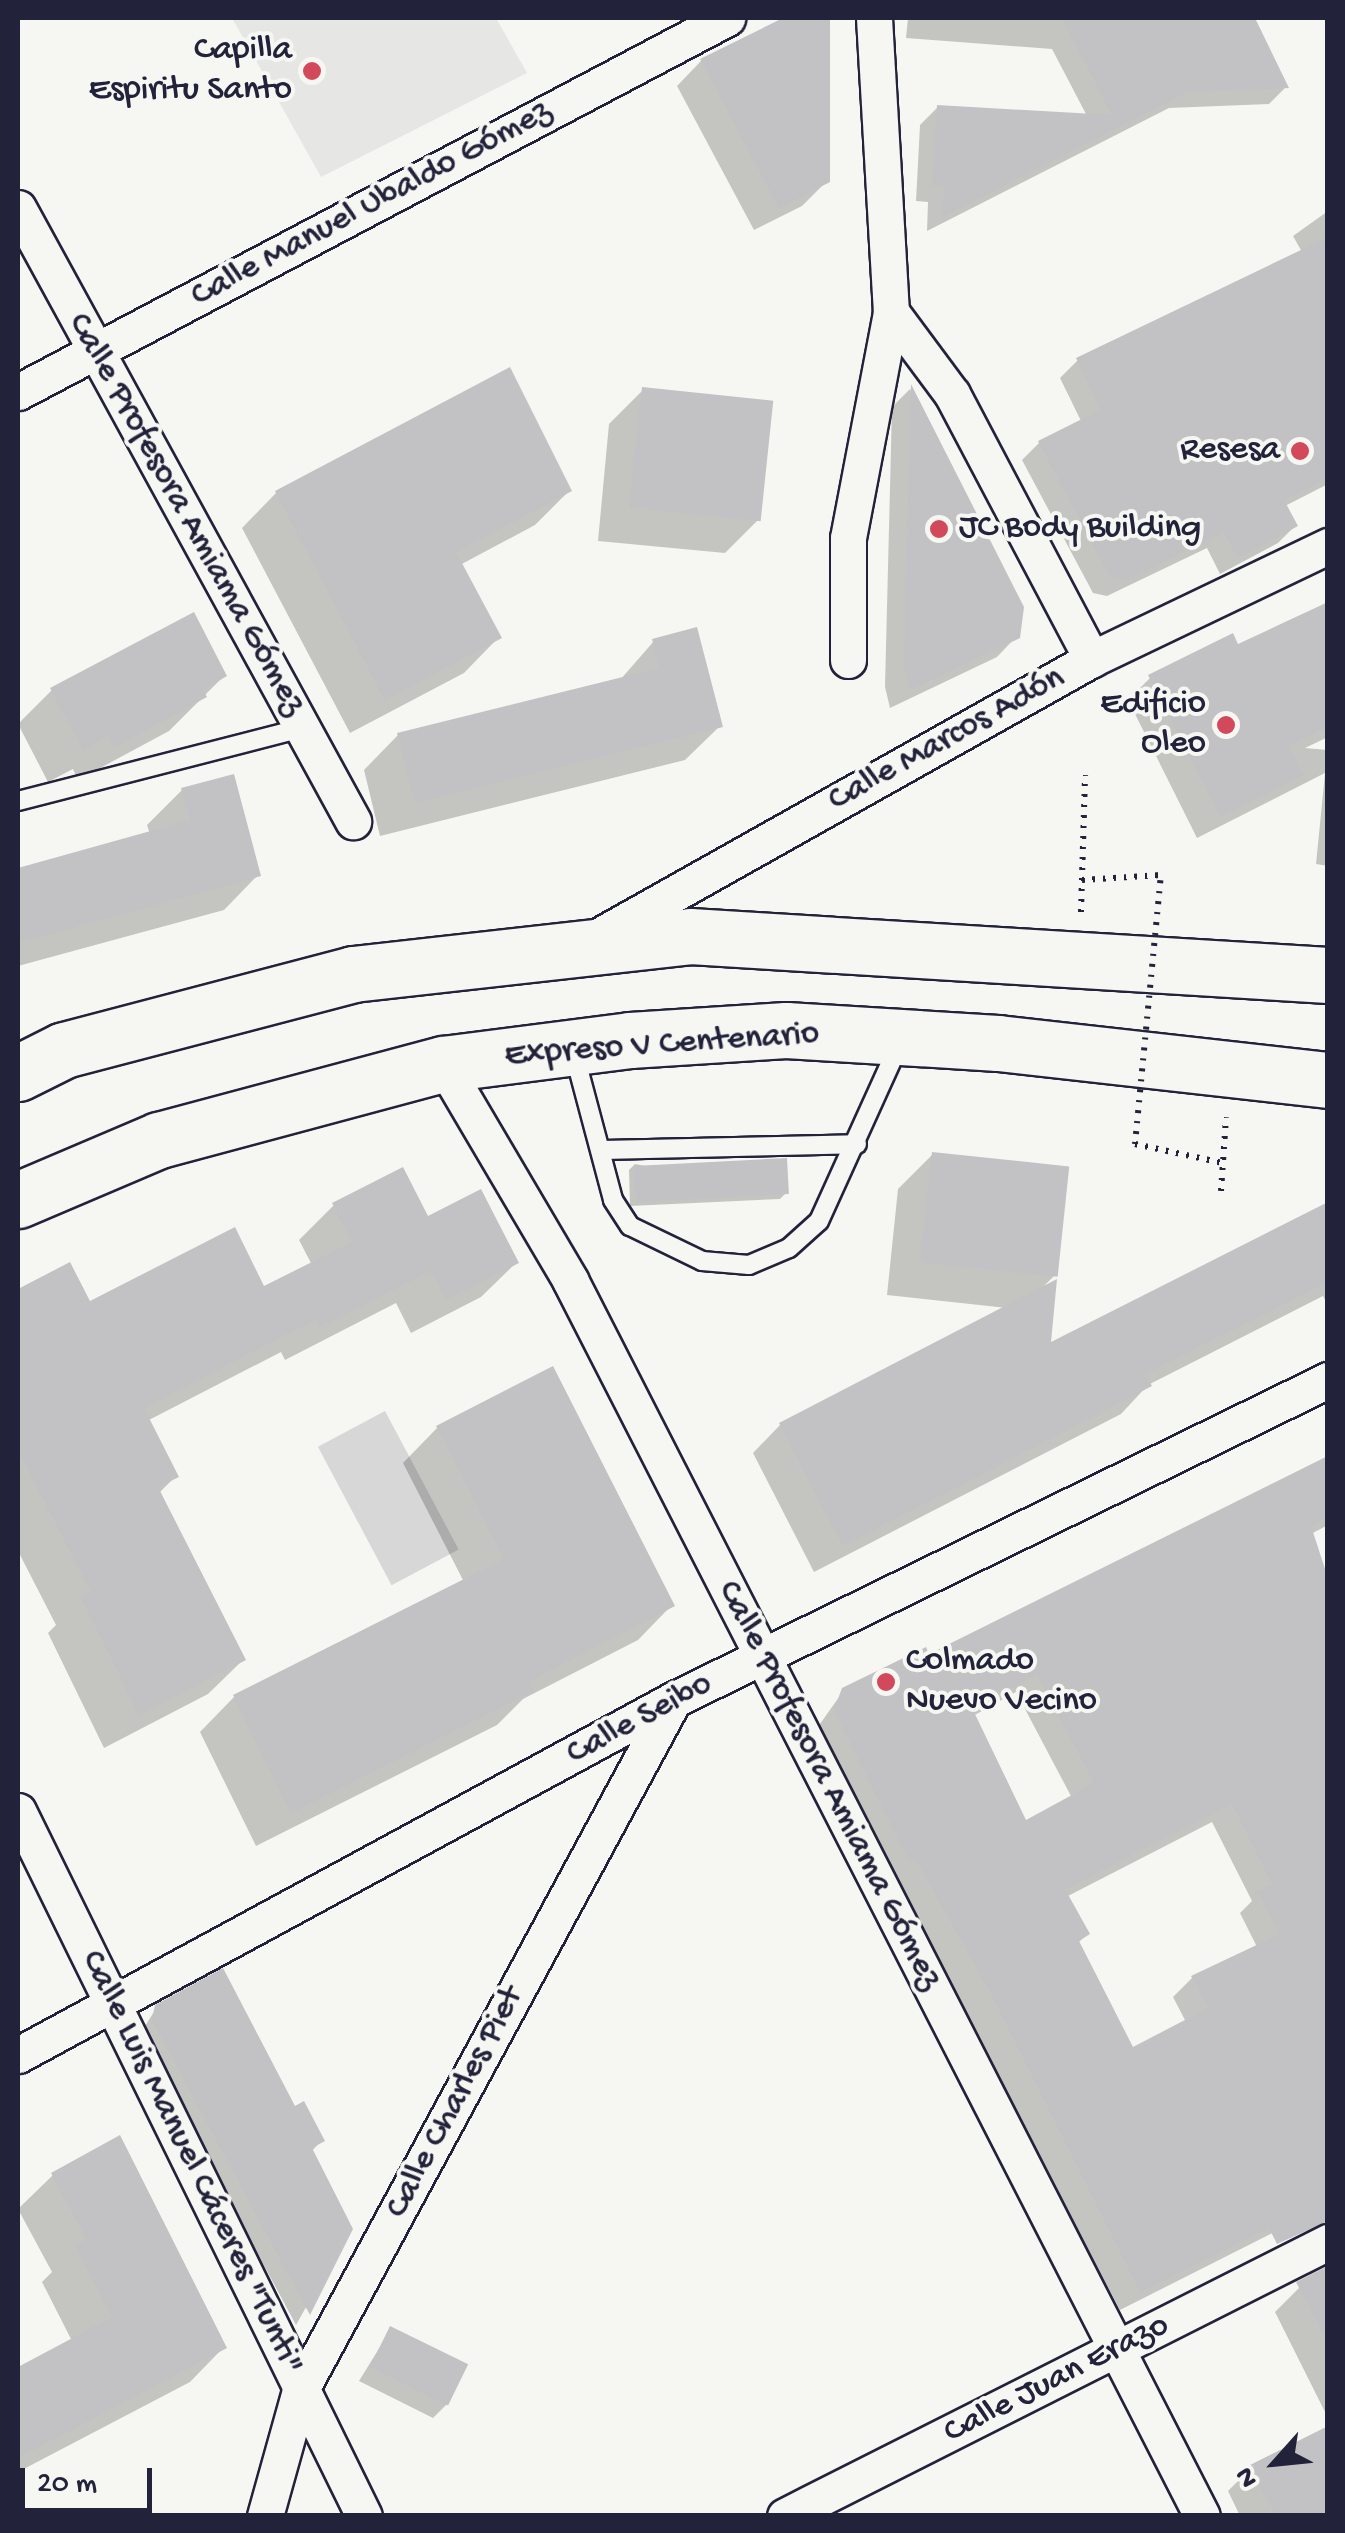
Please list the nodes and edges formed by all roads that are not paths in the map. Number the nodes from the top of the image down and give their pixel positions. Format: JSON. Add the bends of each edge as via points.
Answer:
{"nodes":[{"id":1,"x":726,"y":18,"type":"edge"},
{"id":2,"x":874,"y":18,"type":"edge"},
{"id":3,"x":18,"y":208,"type":"edge"},
{"id":4,"x":892,"y":312,"type":"junction"},
{"id":5,"x":93,"y":352,"type":"junction"},
{"id":6,"x":18,"y":392,"type":"edge"},
{"id":7,"x":1328,"y":546,"type":"edge"},
{"id":8,"x":1092,"y":659,"type":"junction"},
{"id":9,"x":848,"y":660,"type":"dead end"},
{"id":10,"x":302,"y":728,"type":"junction"},
{"id":11,"x":18,"y":802,"type":"edge"},
{"id":12,"x":353,"y":822,"type":"dead end"},
{"id":13,"x":574,"y":949,"type":"junction"},
{"id":14,"x":1328,"y":976,"type":"edge"},
{"id":15,"x":902,"y":1038,"type":"junction"},
{"id":16,"x":572,"y":1048,"type":"junction"},
{"id":17,"x":442,"y":1064,"type":"junction"},
{"id":18,"x":18,"y":1072,"type":"edge"},
{"id":19,"x":1328,"y":1080,"type":"edge"},
{"id":20,"x":857,"y":1144,"type":"junction"},
{"id":21,"x":601,"y":1150,"type":"junction"},
{"id":22,"x":18,"y":1200,"type":"edge"},
{"id":23,"x":1328,"y":1380,"type":"edge"},
{"id":24,"x":762,"y":1658,"type":"junction"},
{"id":25,"x":673,"y":1700,"type":"junction"},
{"id":26,"x":18,"y":1811,"type":"edge"},
{"id":27,"x":117,"y":2004,"type":"junction"},
{"id":28,"x":18,"y":2055,"type":"edge"},
{"id":29,"x":1328,"y":2242,"type":"edge"},
{"id":30,"x":1118,"y":2350,"type":"junction"},
{"id":31,"x":300,"y":2391,"type":"junction"},
{"id":32,"x":265,"y":2516,"type":"edge"},
{"id":33,"x":364,"y":2516,"type":"edge"},
{"id":34,"x":785,"y":2516,"type":"edge"},
{"id":35,"x":1202,"y":2516,"type":"edge"}],
"edges":[{"from":1,"to":5,"type":"street","name":"Calle Manuel Ubaldo Gómez"},
{"from":2,"to":4,"type":"street"},
{"from":3,"to":5,"type":"street","name":"Calle Profesora Amiama Gómez"},
{"from":4,"to":8,"type":"street","via":[[952,394]]},
{"from":4,"to":9,"type":"street","via":[[848,538]]},
{"from":5,"to":6,"type":"street","name":"Calle Manuel Ubaldo Gómez"},
{"from":5,"to":10,"type":"street","name":"Calle Profesora Amiama Gómez"},
{"from":7,"to":8,"type":"street","name":"Calle Marcos Adón"},
{"from":8,"to":13,"type":"street","name":"Calle Marcos Adón"},
{"from":10,"to":11,"type":"lane"},
{"from":10,"to":12,"type":"street","name":"Calle Profesora Amiama Gómez"},
{"from":13,"to":14,"type":"main road","via":[[690,936]]},
{"from":13,"to":18,"type":"main road","via":[[354,974],[64,1050]]},
{"from":15,"to":16,"type":"main road","name":"Expreso V Centenario","via":[[786,1030]]},
{"from":15,"to":19,"type":"main road","name":"Expreso V Centenario"},
{"from":15,"to":20,"type":"lane"},
{"from":16,"to":17,"type":"main road","name":"Expreso V Centenario"},
{"from":16,"to":21,"type":"lane"},
{"from":17,"to":22,"type":"main road","name":"Expreso V Centenario","via":[[159,1140]]},
{"from":17,"to":24,"type":"street","name":"Calle Profesora Amiama Gómez","via":[[570,1280]]},
{"from":20,"to":21,"type":"lane"},
{"from":20,"to":21,"type":"lane","via":[[819,1222],[789,1248],[749,1266],[702,1262],[630,1226],[613,1200]]},
{"from":23,"to":24,"type":"street","name":"Calle Seibo"},
{"from":24,"to":25,"type":"street","name":"Calle Seibo"},
{"from":24,"to":30,"type":"street","name":"Calle Profesora Amiama Gómez"},
{"from":25,"to":27,"type":"street","name":"Calle Seibo"},
{"from":25,"to":31,"type":"street","name":"Calle Charles Piet"},
{"from":26,"to":27,"type":"street","name":"Calle Luis Manuel Cáceres \"Tunti\""},
{"from":27,"to":28,"type":"street","name":"Calle Seibo"},
{"from":27,"to":31,"type":"street","name":"Calle Luis Manuel Cáceres \"Tunti\""},
{"from":29,"to":30,"type":"street","name":"Calle Juan Erazo"},
{"from":30,"to":34,"type":"street","name":"Calle Juan Erazo"},
{"from":30,"to":35,"type":"street","name":"Calle Profesora Amiama Gómez"},
{"from":31,"to":32,"type":"street","name":"Calle Charles Piet"},
{"from":31,"to":33,"type":"street","name":"Calle Luis Manuel Cáceres \"Tunti\""}]}
